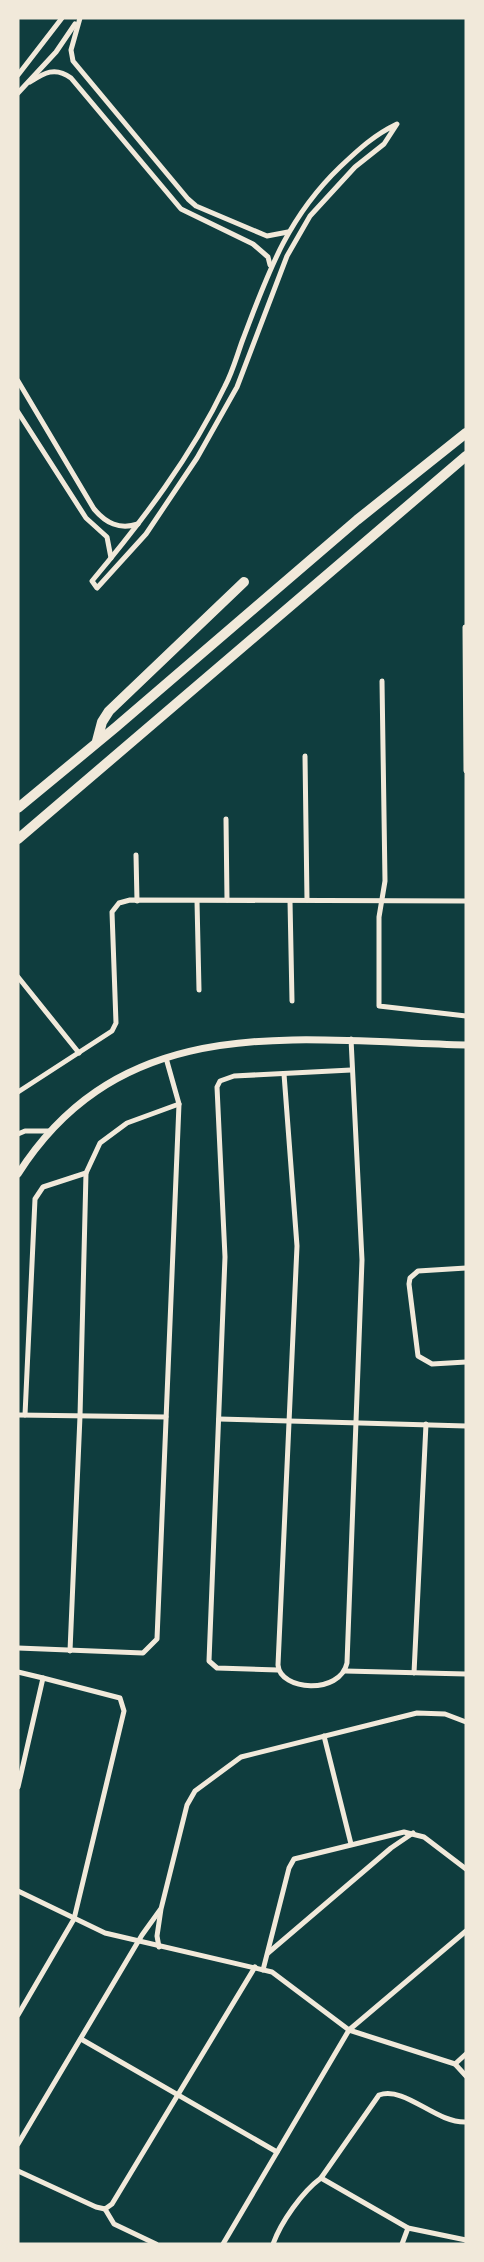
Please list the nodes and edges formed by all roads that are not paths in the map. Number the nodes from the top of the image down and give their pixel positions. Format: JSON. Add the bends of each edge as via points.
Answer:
{"nodes":[{"id":1,"x":62,"y":18,"type":"edge"},
{"id":2,"x":80,"y":18,"type":"edge"},
{"id":3,"x":18,"y":75,"type":"edge"},
{"id":4,"x":30,"y":82,"type":"junction"},
{"id":5,"x":18,"y":93,"type":"edge"},
{"id":6,"x":288,"y":232,"type":"junction"},
{"id":7,"x":270,"y":267,"type":"junction"},
{"id":8,"x":18,"y":381,"type":"edge"},
{"id":9,"x":18,"y":412,"type":"edge"},
{"id":10,"x":466,"y":433,"type":"edge"},
{"id":11,"x":54,"y":443,"type":"junction"},
{"id":12,"x":43,"y":451,"type":"junction"},
{"id":13,"x":466,"y":456,"type":"edge"},
{"id":14,"x":139,"y":524,"type":"junction"},
{"id":15,"x":111,"y":558,"type":"junction"},
{"id":16,"x":244,"y":582,"type":"dead end"},
{"id":17,"x":465,"y":627,"type":"edge"},
{"id":18,"x":382,"y":681,"type":"dead end"},
{"id":19,"x":97,"y":741,"type":"junction"},
{"id":20,"x":305,"y":756,"type":"dead end"},
{"id":21,"x":466,"y":771,"type":"edge"},
{"id":22,"x":18,"y":808,"type":"edge"},
{"id":23,"x":226,"y":819,"type":"dead end"},
{"id":24,"x":18,"y":839,"type":"edge"},
{"id":25,"x":136,"y":855,"type":"dead end"},
{"id":26,"x":137,"y":900,"type":"junction"},
{"id":27,"x":227,"y":900,"type":"junction"},
{"id":28,"x":307,"y":900,"type":"junction"},
{"id":29,"x":197,"y":901,"type":"junction"},
{"id":30,"x":290,"y":901,"type":"junction"},
{"id":31,"x":382,"y":901,"type":"junction"},
{"id":32,"x":466,"y":901,"type":"edge"},
{"id":33,"x":18,"y":977,"type":"edge"},
{"id":34,"x":199,"y":990,"type":"dead end"},
{"id":35,"x":292,"y":1001,"type":"dead end"},
{"id":36,"x":466,"y":1016,"type":"edge"},
{"id":37,"x":351,"y":1039,"type":"junction"},
{"id":38,"x":466,"y":1045,"type":"edge"},
{"id":39,"x":79,"y":1053,"type":"junction"},
{"id":40,"x":166,"y":1058,"type":"junction"},
{"id":41,"x":351,"y":1070,"type":"junction"},
{"id":42,"x":284,"y":1074,"type":"junction"},
{"id":43,"x":18,"y":1092,"type":"edge"},
{"id":44,"x":179,"y":1104,"type":"junction"},
{"id":45,"x":51,"y":1131,"type":"junction"},
{"id":46,"x":18,"y":1134,"type":"edge"},
{"id":47,"x":86,"y":1173,"type":"junction"},
{"id":48,"x":18,"y":1174,"type":"edge"},
{"id":49,"x":466,"y":1268,"type":"edge"},
{"id":50,"x":466,"y":1362,"type":"edge"},
{"id":51,"x":21,"y":1415,"type":"edge"},
{"id":52,"x":80,"y":1416,"type":"junction"},
{"id":53,"x":166,"y":1417,"type":"junction"},
{"id":54,"x":219,"y":1419,"type":"junction"},
{"id":55,"x":290,"y":1420,"type":"junction"},
{"id":56,"x":357,"y":1422,"type":"junction"},
{"id":57,"x":426,"y":1424,"type":"junction"},
{"id":58,"x":466,"y":1426,"type":"edge"},
{"id":59,"x":18,"y":1648,"type":"edge"},
{"id":60,"x":70,"y":1651,"type":"junction"},
{"id":61,"x":278,"y":1671,"type":"junction"},
{"id":62,"x":345,"y":1671,"type":"junction"},
{"id":63,"x":18,"y":1672,"type":"edge"},
{"id":64,"x":414,"y":1673,"type":"junction"},
{"id":65,"x":466,"y":1674,"type":"edge"},
{"id":66,"x":43,"y":1678,"type":"junction"},
{"id":67,"x":466,"y":1722,"type":"edge"},
{"id":68,"x":324,"y":1736,"type":"junction"},
{"id":69,"x":18,"y":1787,"type":"edge"},
{"id":70,"x":413,"y":1833,"type":"junction"},
{"id":71,"x":351,"y":1844,"type":"junction"},
{"id":72,"x":466,"y":1869,"type":"edge"},
{"id":73,"x":18,"y":1891,"type":"edge"},
{"id":74,"x":161,"y":1909,"type":"junction"},
{"id":75,"x":74,"y":1919,"type":"junction"},
{"id":76,"x":466,"y":1931,"type":"edge"},
{"id":77,"x":139,"y":1943,"type":"junction"},
{"id":78,"x":159,"y":1947,"type":"junction"},
{"id":79,"x":267,"y":1954,"type":"junction"},
{"id":80,"x":255,"y":1967,"type":"junction"},
{"id":81,"x":263,"y":1970,"type":"junction"},
{"id":82,"x":18,"y":2015,"type":"edge"},
{"id":83,"x":349,"y":2030,"type":"junction"},
{"id":84,"x":81,"y":2039,"type":"junction"},
{"id":85,"x":466,"y":2054,"type":"edge"},
{"id":86,"x":455,"y":2064,"type":"junction"},
{"id":87,"x":466,"y":2076,"type":"edge"},
{"id":88,"x":179,"y":2095,"type":"junction"},
{"id":89,"x":466,"y":2122,"type":"edge"},
{"id":90,"x":18,"y":2144,"type":"edge"},
{"id":91,"x":277,"y":2152,"type":"junction"},
{"id":92,"x":18,"y":2171,"type":"edge"},
{"id":93,"x":321,"y":2178,"type":"junction"},
{"id":94,"x":105,"y":2209,"type":"junction"},
{"id":95,"x":408,"y":2228,"type":"junction"},
{"id":96,"x":466,"y":2240,"type":"edge"},
{"id":97,"x":156,"y":2244,"type":"edge"},
{"id":98,"x":223,"y":2244,"type":"edge"},
{"id":99,"x":273,"y":2244,"type":"edge"},
{"id":100,"x":402,"y":2244,"type":"edge"}],
"edges":[{"from":1,"to":3,"type":"street"},
{"from":2,"to":4,"type":"street"},
{"from":2,"to":6,"type":"street","via":[[71,50],[73,61],[188,199],[267,236]]},
{"from":4,"to":5,"type":"street"},
{"from":4,"to":7,"type":"street","via":[[48,71],[63,72],[71,78],[181,209],[253,244],[268,257]]},
{"from":6,"to":7,"type":"street"},
{"from":6,"to":15,"type":"street","via":[[323,183],[377,133],[398,124],[384,144],[355,167],[310,216],[287,256],[237,387],[208,440],[146,534],[97,588],[93,581]]},
{"from":7,"to":14,"type":"street","via":[[226,385],[189,452]]},
{"from":8,"to":11,"type":"street"},
{"from":9,"to":12,"type":"street"},
{"from":10,"to":19,"type":"highway","via":[[357,520]]},
{"from":11,"to":12,"type":"street"},
{"from":11,"to":14,"type":"street","via":[[102,519],[123,527]]},
{"from":12,"to":15,"type":"street","via":[[86,518],[107,537]]},
{"from":13,"to":24,"type":"highway"},
{"from":14,"to":15,"type":"street"},
{"from":16,"to":19,"type":"highway","via":[[110,711]]},
{"from":17,"to":21,"type":"street"},
{"from":18,"to":31,"type":"street"},
{"from":19,"to":22,"type":"highway"},
{"from":20,"to":28,"type":"street"},
{"from":23,"to":27,"type":"street"},
{"from":25,"to":26,"type":"street"},
{"from":26,"to":29,"type":"street"},
{"from":26,"to":39,"type":"street","via":[[119,903],[112,912],[116,1023],[112,1031]]},
{"from":27,"to":29,"type":"street"},
{"from":27,"to":30,"type":"street"},
{"from":28,"to":30,"type":"street"},
{"from":28,"to":31,"type":"street"},
{"from":29,"to":34,"type":"street"},
{"from":30,"to":35,"type":"street"},
{"from":31,"to":32,"type":"street"},
{"from":31,"to":36,"type":"street","via":[[379,1006]]},
{"from":33,"to":39,"type":"street"},
{"from":37,"to":38,"type":"street"},
{"from":37,"to":40,"type":"street","via":[[247,1041],[201,1047]]},
{"from":37,"to":41,"type":"street"},
{"from":39,"to":43,"type":"street"},
{"from":40,"to":44,"type":"street"},
{"from":40,"to":45,"type":"street","via":[[101,1088]]},
{"from":41,"to":42,"type":"street"},
{"from":41,"to":56,"type":"street","via":[[362,1244]]},
{"from":42,"to":54,"type":"street","via":[[234,1076],[220,1081],[217,1087],[225,1247]]},
{"from":42,"to":55,"type":"street","via":[[297,1246]]},
{"from":44,"to":47,"type":"street","via":[[127,1123],[100,1143]]},
{"from":44,"to":53,"type":"street"},
{"from":45,"to":46,"type":"street"},
{"from":45,"to":48,"type":"street"},
{"from":47,"to":51,"type":"street","via":[[43,1187],[35,1199]]},
{"from":47,"to":52,"type":"street"},
{"from":49,"to":50,"type":"street","via":[[418,1271],[409,1284],[418,1356],[432,1364]]},
{"from":51,"to":52,"type":"street"},
{"from":52,"to":53,"type":"street"},
{"from":52,"to":60,"type":"street"},
{"from":53,"to":60,"type":"street","via":[[157,1639],[143,1653]]},
{"from":54,"to":55,"type":"street"},
{"from":54,"to":61,"type":"street","via":[[209,1661],[217,1668]]},
{"from":55,"to":56,"type":"street"},
{"from":55,"to":61,"type":"street"},
{"from":56,"to":57,"type":"street"},
{"from":56,"to":62,"type":"street"},
{"from":57,"to":58,"type":"street"},
{"from":57,"to":64,"type":"street"},
{"from":59,"to":60,"type":"street"},
{"from":61,"to":62,"type":"street","via":[[289,1682],[306,1684],[335,1682]]},
{"from":62,"to":64,"type":"street"},
{"from":63,"to":66,"type":"street"},
{"from":64,"to":65,"type":"street"},
{"from":66,"to":69,"type":"street"},
{"from":66,"to":75,"type":"street","via":[[115,1695],[124,1706]]},
{"from":67,"to":68,"type":"street","via":[[445,1714],[417,1713]]},
{"from":68,"to":71,"type":"street"},
{"from":68,"to":74,"type":"street","via":[[241,1756],[195,1791],[187,1805]]},
{"from":70,"to":71,"type":"street"},
{"from":70,"to":72,"type":"street"},
{"from":70,"to":79,"type":"street"},
{"from":71,"to":79,"type":"street","via":[[294,1858]]},
{"from":73,"to":75,"type":"street"},
{"from":74,"to":77,"type":"street"},
{"from":74,"to":78,"type":"street"},
{"from":75,"to":77,"type":"street"},
{"from":75,"to":82,"type":"street"},
{"from":76,"to":83,"type":"street"},
{"from":77,"to":78,"type":"street"},
{"from":77,"to":84,"type":"street"},
{"from":78,"to":80,"type":"street"},
{"from":79,"to":81,"type":"street"},
{"from":80,"to":81,"type":"street"},
{"from":80,"to":88,"type":"street"},
{"from":81,"to":83,"type":"street","via":[[282,1977]]},
{"from":83,"to":86,"type":"street"},
{"from":83,"to":91,"type":"street"},
{"from":84,"to":88,"type":"street"},
{"from":84,"to":90,"type":"street"},
{"from":85,"to":86,"type":"street"},
{"from":86,"to":87,"type":"street"},
{"from":88,"to":91,"type":"street"},
{"from":88,"to":94,"type":"street","via":[[118,2197]]},
{"from":89,"to":93,"type":"street","via":[[445,2119],[398,2094],[385,2093],[374,2099]]},
{"from":91,"to":98,"type":"street"},
{"from":92,"to":94,"type":"street"},
{"from":93,"to":95,"type":"street"},
{"from":93,"to":99,"type":"street","via":[[283,2224]]},
{"from":94,"to":97,"type":"street","via":[[114,2224]]},
{"from":95,"to":96,"type":"street"},
{"from":95,"to":100,"type":"street"}]}
